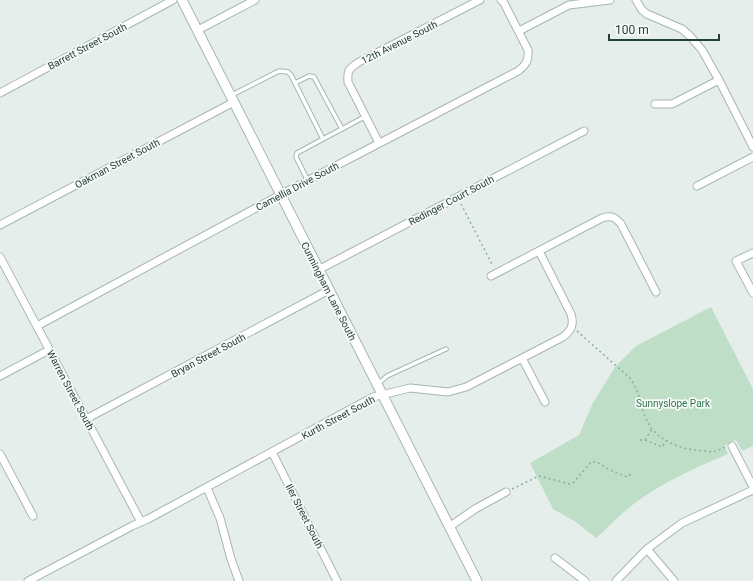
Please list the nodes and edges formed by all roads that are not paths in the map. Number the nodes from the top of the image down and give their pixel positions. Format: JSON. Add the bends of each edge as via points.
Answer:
{"nodes":[{"id":1,"x":173,"y":0,"type":"edge"},
{"id":2,"x":182,"y":0,"type":"edge"},
{"id":3,"x":255,"y":0,"type":"edge"},
{"id":4,"x":480,"y":0,"type":"edge"},
{"id":5,"x":501,"y":0,"type":"edge"},
{"id":6,"x":610,"y":0,"type":"edge"},
{"id":7,"x":636,"y":0,"type":"edge"},
{"id":8,"x":198,"y":30,"type":"junction"},
{"id":9,"x":519,"y":31,"type":"junction"},
{"id":10,"x":719,"y":80,"type":"junction"},
{"id":11,"x":295,"y":83,"type":"junction"},
{"id":12,"x":0,"y":93,"type":"edge"},
{"id":13,"x":232,"y":99,"type":"junction"},
{"id":14,"x":655,"y":104,"type":"dead end"},
{"id":15,"x":366,"y":116,"type":"junction"},
{"id":16,"x":342,"y":129,"type":"junction"},
{"id":17,"x":584,"y":131,"type":"dead end"},
{"id":18,"x":323,"y":139,"type":"junction"},
{"id":19,"x":379,"y":143,"type":"junction"},
{"id":20,"x":753,"y":147,"type":"edge"},
{"id":21,"x":753,"y":157,"type":"edge"},
{"id":22,"x":308,"y":180,"type":"junction"},
{"id":23,"x":697,"y":186,"type":"dead end"},
{"id":24,"x":280,"y":195,"type":"junction"},
{"id":25,"x":0,"y":225,"type":"edge"},
{"id":26,"x":539,"y":251,"type":"junction"},
{"id":27,"x":753,"y":253,"type":"edge"},
{"id":28,"x":0,"y":257,"type":"edge"},
{"id":29,"x":318,"y":270,"type":"junction"},
{"id":30,"x":494,"y":275,"type":"road end"},
{"id":31,"x":329,"y":290,"type":"junction"},
{"id":32,"x":656,"y":292,"type":"dead end"},
{"id":33,"x":753,"y":293,"type":"edge"},
{"id":34,"x":37,"y":326,"type":"junction"},
{"id":35,"x":446,"y":348,"type":"dead end"},
{"id":36,"x":49,"y":350,"type":"junction"},
{"id":37,"x":522,"y":358,"type":"junction"},
{"id":38,"x":0,"y":376,"type":"edge"},
{"id":39,"x":377,"y":384,"type":"junction"},
{"id":40,"x":382,"y":394,"type":"junction"},
{"id":41,"x":546,"y":402,"type":"dead end"},
{"id":42,"x":86,"y":419,"type":"junction"},
{"id":43,"x":732,"y":446,"type":"road end"},
{"id":44,"x":272,"y":452,"type":"junction"},
{"id":45,"x":0,"y":454,"type":"edge"},
{"id":46,"x":206,"y":488,"type":"junction"},
{"id":47,"x":753,"y":488,"type":"edge"},
{"id":48,"x":506,"y":492,"type":"road end"},
{"id":49,"x":33,"y":516,"type":"dead end"},
{"id":50,"x":141,"y":522,"type":"junction"},
{"id":51,"x":449,"y":527,"type":"junction"},
{"id":52,"x":647,"y":549,"type":"junction"},
{"id":53,"x":555,"y":558,"type":"dead end"},
{"id":54,"x":28,"y":581,"type":"edge"},
{"id":55,"x":239,"y":581,"type":"edge"},
{"id":56,"x":337,"y":581,"type":"edge"},
{"id":57,"x":477,"y":581,"type":"edge"},
{"id":58,"x":585,"y":581,"type":"edge"},
{"id":59,"x":616,"y":581,"type":"edge"},
{"id":60,"x":674,"y":581,"type":"edge"}],
"edges":[{"from":1,"to":12,"type":"street","name":"Barrett Street South"},
{"from":2,"to":8,"type":"street","name":"Cunningham Lane South"},
{"from":3,"to":8,"type":"street"},
{"from":4,"to":15,"type":"street","name":"12th Avenue South","via":[[350,68],[347,74],[348,82]]},
{"from":5,"to":9,"type":"street"},
{"from":6,"to":9,"type":"street","via":[[569,5]]},
{"from":7,"to":10,"type":"street","via":[[647,14],[682,29],[690,36],[702,50]]},
{"from":8,"to":13,"type":"street","name":"Cunningham Lane South"},
{"from":9,"to":19,"type":"street","name":"Camellia Drive South","via":[[529,57],[518,71]]},
{"from":10,"to":14,"type":"street","via":[[672,104]]},
{"from":10,"to":20,"type":"street"},
{"from":11,"to":13,"type":"lane","via":[[288,72],[279,71]]},
{"from":11,"to":16,"type":"lane","via":[[309,76],[314,77]]},
{"from":11,"to":18,"type":"lane"},
{"from":13,"to":24,"type":"street","name":"Cunningham Lane South"},
{"from":13,"to":25,"type":"street","name":"Oakman Street South"},
{"from":15,"to":16,"type":"lane"},
{"from":15,"to":19,"type":"street","name":"12th Avenue South"},
{"from":16,"to":18,"type":"lane"},
{"from":17,"to":29,"type":"street","name":"Redinger Court South"},
{"from":18,"to":22,"type":"lane","via":[[296,153]]},
{"from":19,"to":22,"type":"street","name":"Camellia Drive South"},
{"from":21,"to":23,"type":"street"},
{"from":22,"to":24,"type":"street","name":"Camellia Drive South"},
{"from":24,"to":29,"type":"street","name":"Cunningham Lane South"},
{"from":24,"to":34,"type":"street","name":"Camellia Drive South"},
{"from":26,"to":30,"type":"street"},
{"from":26,"to":32,"type":"street","via":[[602,218],[614,217],[621,224]]},
{"from":26,"to":37,"type":"street","name":"Kurth Street South","via":[[571,314],[573,325],[563,337]]},
{"from":27,"to":33,"type":"street","via":[[736,261]]},
{"from":28,"to":34,"type":"street","name":"Warren Street South"},
{"from":29,"to":31,"type":"street","name":"Cunningham Lane South"},
{"from":31,"to":39,"type":"street","name":"Cunningham Lane South"},
{"from":31,"to":42,"type":"street","name":"Bryan Street South"},
{"from":34,"to":36,"type":"street","name":"Warren Street South"},
{"from":35,"to":39,"type":"lane","via":[[387,376]]},
{"from":36,"to":38,"type":"street"},
{"from":36,"to":42,"type":"street","name":"Warren Street South"},
{"from":37,"to":40,"type":"street","name":"Kurth Street South","via":[[457,390],[448,392],[410,388]]},
{"from":37,"to":41,"type":"street"},
{"from":39,"to":40,"type":"street","name":"Cunningham Lane South"},
{"from":40,"to":44,"type":"street","name":"Kurth Street South"},
{"from":40,"to":51,"type":"street","name":"Cunningham Lane South"},
{"from":42,"to":50,"type":"street","name":"Warren Street South"},
{"from":43,"to":47,"type":"street"},
{"from":44,"to":46,"type":"street","name":"Kurth Street South"},
{"from":44,"to":56,"type":"street","name":"Iler Street South"},
{"from":45,"to":49,"type":"street"},
{"from":46,"to":50,"type":"street","name":"Kurth Street South"},
{"from":46,"to":55,"type":"street","via":[[222,523],[230,559]]},
{"from":47,"to":52,"type":"street","via":[[682,523]]},
{"from":48,"to":51,"type":"street"},
{"from":50,"to":54,"type":"street","name":"Kurth Street South"},
{"from":51,"to":57,"type":"street","name":"Cunningham Lane South"},
{"from":52,"to":59,"type":"street"},
{"from":52,"to":60,"type":"street"},
{"from":53,"to":58,"type":"street"}]}
